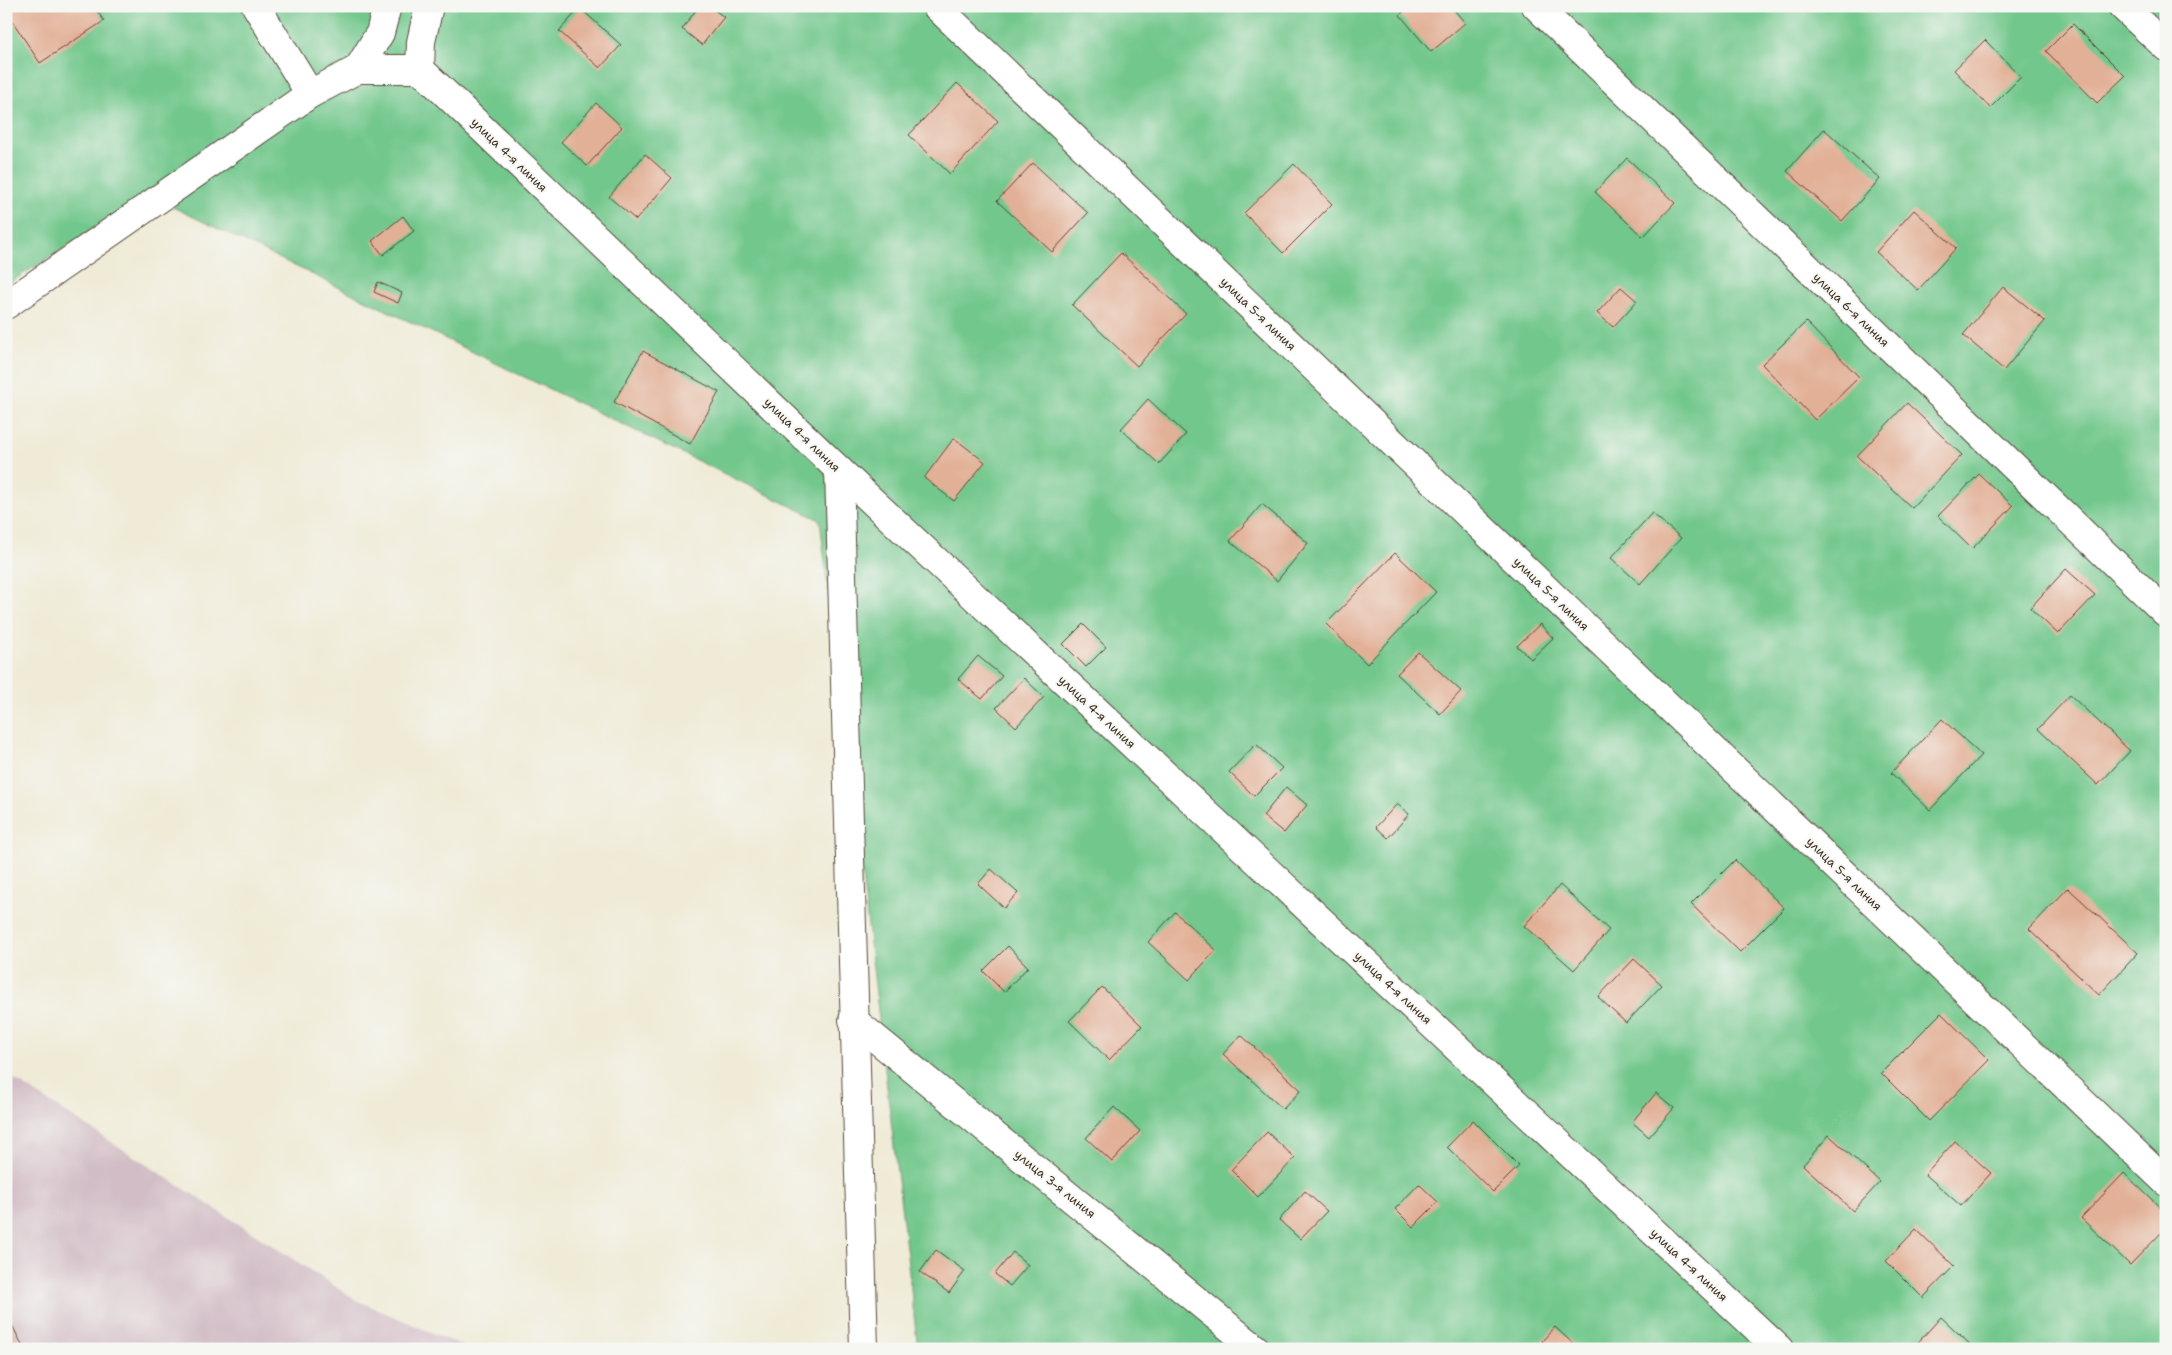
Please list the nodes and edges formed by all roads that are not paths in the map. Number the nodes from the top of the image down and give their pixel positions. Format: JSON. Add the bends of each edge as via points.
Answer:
{"nodes":[{"id":1,"x":256,"y":6,"type":"edge"},
{"id":2,"x":386,"y":6,"type":"edge"},
{"id":3,"x":429,"y":6,"type":"edge"},
{"id":4,"x":936,"y":6,"type":"edge"},
{"id":5,"x":1536,"y":6,"type":"edge"},
{"id":6,"x":2122,"y":6,"type":"edge"},
{"id":7,"x":2166,"y":47,"type":"edge"},
{"id":8,"x":358,"y":69,"type":"junction"},
{"id":9,"x":420,"y":70,"type":"junction"},
{"id":10,"x":310,"y":94,"type":"junction"},
{"id":11,"x":6,"y":305,"type":"edge"},
{"id":12,"x":839,"y":470,"type":"junction"},
{"id":13,"x":2166,"y":613,"type":"edge"},
{"id":14,"x":853,"y":1020,"type":"junction"},
{"id":15,"x":2166,"y":1182,"type":"edge"},
{"id":16,"x":864,"y":1349,"type":"edge"},
{"id":17,"x":1256,"y":1349,"type":"edge"},
{"id":18,"x":1779,"y":1349,"type":"edge"}],
"edges":[{"from":1,"to":10,"type":"street"},
{"from":2,"to":8,"type":"street","via":[[380,33]]},
{"from":3,"to":9,"type":"street","via":[[420,42]]},
{"from":4,"to":15,"type":"street","name":"улица 5-я линия"},
{"from":5,"to":13,"type":"street","name":"улица 6-я линия"},
{"from":6,"to":7,"type":"street"},
{"from":8,"to":9,"type":"street"},
{"from":8,"to":10,"type":"street"},
{"from":9,"to":12,"type":"street","name":"улица 4-я линия"},
{"from":10,"to":11,"type":"street"},
{"from":12,"to":14,"type":"street"},
{"from":12,"to":18,"type":"street","name":"улица 4-я линия"},
{"from":14,"to":16,"type":"street"},
{"from":14,"to":17,"type":"street","name":"улица 3-я линия"}]}
